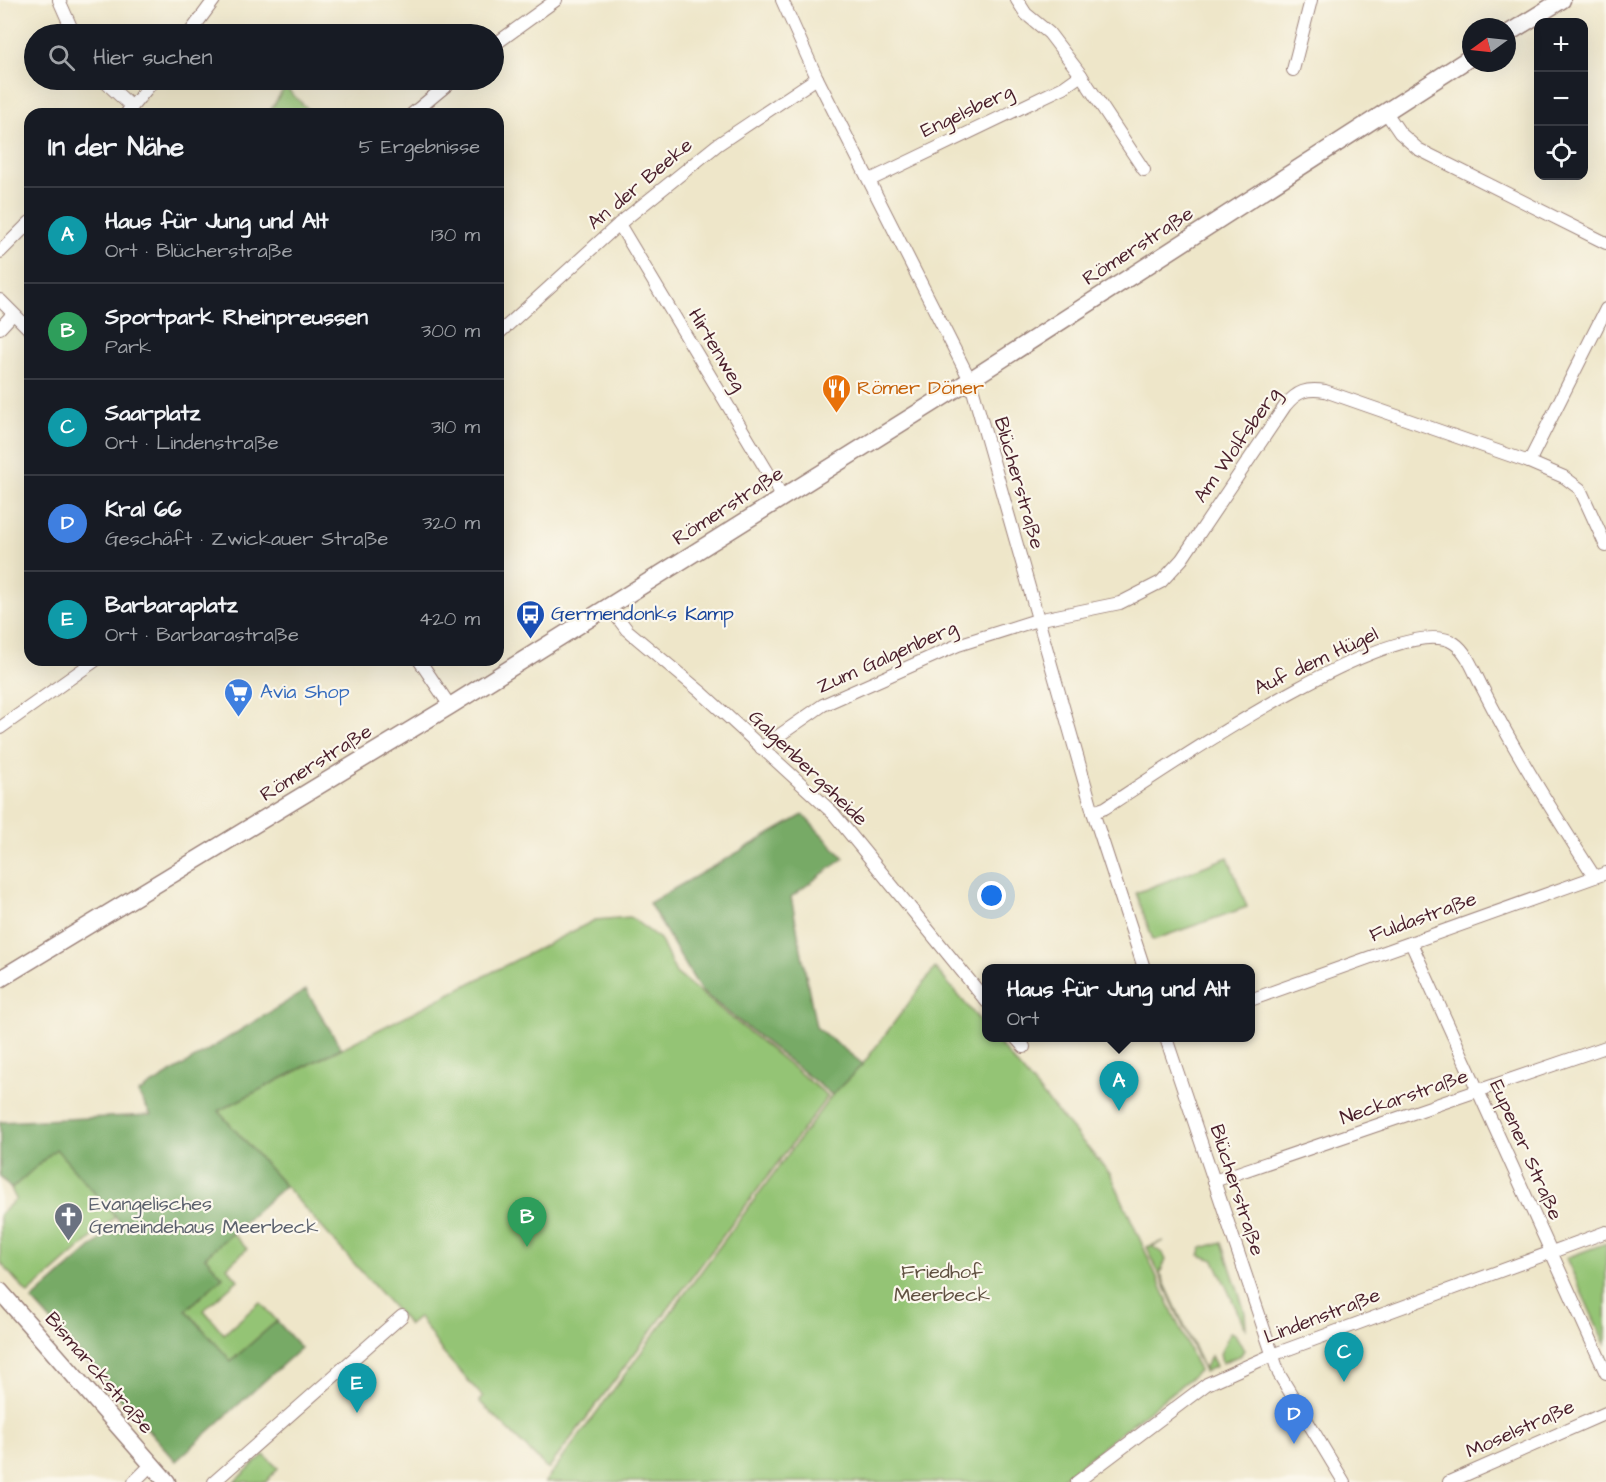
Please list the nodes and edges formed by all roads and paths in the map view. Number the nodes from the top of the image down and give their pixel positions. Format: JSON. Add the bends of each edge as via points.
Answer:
{"nodes":[{"id":1,"x":59,"y":0,"type":"edge"},
{"id":2,"x":214,"y":0,"type":"edge"},
{"id":3,"x":556,"y":0,"type":"edge"},
{"id":4,"x":782,"y":0,"type":"edge"},
{"id":5,"x":1017,"y":0,"type":"edge"},
{"id":6,"x":1311,"y":0,"type":"edge"},
{"id":7,"x":1562,"y":0,"type":"edge"},
{"id":8,"x":70,"y":24,"type":"edge"},
{"id":9,"x":196,"y":24,"type":"edge"},
{"id":10,"x":1516,"y":28,"type":"edge"},
{"id":11,"x":504,"y":38,"type":"edge"},
{"id":12,"x":1462,"y":63,"type":"edge"},
{"id":13,"x":1293,"y":70,"type":"dead end"},
{"id":14,"x":1081,"y":75,"type":"junction"},
{"id":15,"x":817,"y":78,"type":"junction"},
{"id":16,"x":111,"y":90,"type":"edge"},
{"id":17,"x":146,"y":90,"type":"edge"},
{"id":18,"x":441,"y":90,"type":"edge"},
{"id":19,"x":126,"y":108,"type":"edge"},
{"id":20,"x":131,"y":108,"type":"edge"},
{"id":21,"x":419,"y":108,"type":"edge"},
{"id":22,"x":1385,"y":111,"type":"junction"},
{"id":23,"x":1144,"y":170,"type":"dead end"},
{"id":24,"x":870,"y":180,"type":"junction"},
{"id":25,"x":619,"y":224,"type":"junction"},
{"id":26,"x":24,"y":228,"type":"edge"},
{"id":27,"x":1606,"y":243,"type":"edge"},
{"id":28,"x":0,"y":252,"type":"edge"},
{"id":29,"x":0,"y":300,"type":"edge"},
{"id":30,"x":1606,"y":309,"type":"edge"},
{"id":31,"x":13,"y":315,"type":"junction"},
{"id":32,"x":24,"y":325,"type":"edge"},
{"id":33,"x":0,"y":328,"type":"edge"},
{"id":34,"x":504,"y":329,"type":"edge"},
{"id":35,"x":1601,"y":331,"type":"edge"},
{"id":36,"x":970,"y":380,"type":"junction"},
{"id":37,"x":1529,"y":462,"type":"junction"},
{"id":38,"x":782,"y":496,"type":"junction"},
{"id":39,"x":1606,"y":546,"type":"edge"},
{"id":40,"x":608,"y":605,"type":"junction"},
{"id":41,"x":1037,"y":620,"type":"junction"},
{"id":42,"x":88,"y":666,"type":"edge"},
{"id":43,"x":423,"y":666,"type":"edge"},
{"id":44,"x":450,"y":706,"type":"junction"},
{"id":45,"x":0,"y":728,"type":"edge"},
{"id":46,"x":761,"y":748,"type":"junction"},
{"id":47,"x":1093,"y":812,"type":"junction"},
{"id":48,"x":1600,"y":874,"type":"edge"},
{"id":49,"x":1411,"y":943,"type":"junction"},
{"id":50,"x":1142,"y":964,"type":"edge"},
{"id":51,"x":0,"y":980,"type":"edge"},
{"id":52,"x":982,"y":996,"type":"edge"},
{"id":53,"x":1255,"y":998,"type":"edge"},
{"id":54,"x":1167,"y":1042,"type":"edge"},
{"id":55,"x":1606,"y":1047,"type":"edge"},
{"id":56,"x":1479,"y":1092,"type":"junction"},
{"id":57,"x":1214,"y":1181,"type":"junction"},
{"id":58,"x":1606,"y":1232,"type":"edge"},
{"id":59,"x":1549,"y":1252,"type":"junction"},
{"id":60,"x":0,"y":1291,"type":"edge"},
{"id":61,"x":402,"y":1316,"type":"dead end"},
{"id":62,"x":1272,"y":1355,"type":"junction"},
{"id":63,"x":1606,"y":1373,"type":"edge"},
{"id":64,"x":1606,"y":1413,"type":"edge"},
{"id":65,"x":151,"y":1465,"type":"junction"},
{"id":66,"x":134,"y":1482,"type":"edge"},
{"id":67,"x":167,"y":1482,"type":"edge"},
{"id":68,"x":214,"y":1482,"type":"edge"},
{"id":69,"x":1077,"y":1482,"type":"edge"},
{"id":70,"x":1344,"y":1482,"type":"edge"},
{"id":71,"x":1449,"y":1482,"type":"edge"}],
"edges":[{"from":1,"to":8,"type":"street"},
{"from":2,"to":9,"type":"street"},
{"from":3,"to":11,"type":"street"},
{"from":4,"to":15,"type":"street","name":"Blücherstraße"},
{"from":5,"to":14,"type":"street"},
{"from":6,"to":13,"type":"street"},
{"from":7,"to":10,"type":"main road"},
{"from":12,"to":22,"type":"main road","name":"Römerstraße"},
{"from":14,"to":23,"type":"street"},
{"from":14,"to":24,"type":"street","name":"Engelsberg","via":[[1064,87]]},
{"from":15,"to":24,"type":"street","name":"Blücherstraße"},
{"from":15,"to":25,"type":"street","name":"An der Beeke","via":[[717,145]]},
{"from":16,"to":19,"type":"street"},
{"from":17,"to":20,"type":"street"},
{"from":18,"to":21,"type":"street"},
{"from":22,"to":27,"type":"street","via":[[1400,133],[1418,149]]},
{"from":22,"to":36,"type":"main road","name":"Römerstraße"},
{"from":24,"to":36,"type":"street","name":"Blücherstraße"},
{"from":25,"to":34,"type":"street","name":"An der Beeke"},
{"from":25,"to":38,"type":"street","name":"Hirtenweg"},
{"from":26,"to":28,"type":"street"},
{"from":29,"to":31,"type":"street"},
{"from":30,"to":35,"type":"street"},
{"from":31,"to":32,"type":"street"},
{"from":31,"to":33,"type":"street"},
{"from":35,"to":37,"type":"street"},
{"from":36,"to":38,"type":"main road","name":"Römerstraße"},
{"from":36,"to":41,"type":"street","name":"Blücherstraße"},
{"from":37,"to":39,"type":"street","via":[[1564,477],[1580,489]]},
{"from":37,"to":41,"type":"street","name":"Am Wolfsberg","via":[[1325,390],[1300,391],[1285,406],[1182,559],[1161,582],[1120,603]]},
{"from":38,"to":40,"type":"main road","name":"Römerstraße"},
{"from":40,"to":44,"type":"main road","name":"Römerstraße"},
{"from":40,"to":46,"type":"street","name":"Galgenbergsheide","via":[[627,630]]},
{"from":41,"to":46,"type":"street","name":"Zum Galgenberg","via":[[958,645],[886,675],[824,705]]},
{"from":41,"to":47,"type":"street","name":"Blücherstraße"},
{"from":42,"to":45,"type":"street"},
{"from":43,"to":44,"type":"street"},
{"from":44,"to":51,"type":"main road","name":"Römerstraße"},
{"from":46,"to":52,"type":"street","name":"Galgenbergsheide","via":[[833,813]]},
{"from":47,"to":48,"type":"street","name":"Auf dem Hügel","via":[[1282,695],[1370,654],[1423,639],[1446,639],[1463,652],[1519,759]]},
{"from":47,"to":50,"type":"street","name":"Blücherstraße"},
{"from":48,"to":49,"type":"street","name":"Fuldastraße"},
{"from":49,"to":53,"type":"street","name":"Fuldastraße"},
{"from":49,"to":56,"type":"street","name":"Eupener Straße"},
{"from":54,"to":57,"type":"street","name":"Blücherstraße"},
{"from":55,"to":56,"type":"street","name":"Neckarstraße"},
{"from":56,"to":57,"type":"street","name":"Neckarstraße"},
{"from":56,"to":59,"type":"street","name":"Eupener Straße"},
{"from":57,"to":62,"type":"street","name":"Blücherstraße"},
{"from":58,"to":59,"type":"street","name":"Lindenstraße"},
{"from":59,"to":62,"type":"street","name":"Lindenstraße"},
{"from":59,"to":63,"type":"street","name":"Eupener Straße"},
{"from":60,"to":65,"type":"main road","name":"Bismarckstraße"},
{"from":61,"to":68,"type":"street"},
{"from":62,"to":69,"type":"street","name":"Lindenstraße","via":[[1207,1384]]},
{"from":62,"to":70,"type":"street","name":"Blücherstraße","via":[[1279,1374]]},
{"from":64,"to":71,"type":"street","name":"Moselstraße"},
{"from":65,"to":66,"type":"street"},
{"from":65,"to":67,"type":"main road","name":"Bismarckstraße"}]}
